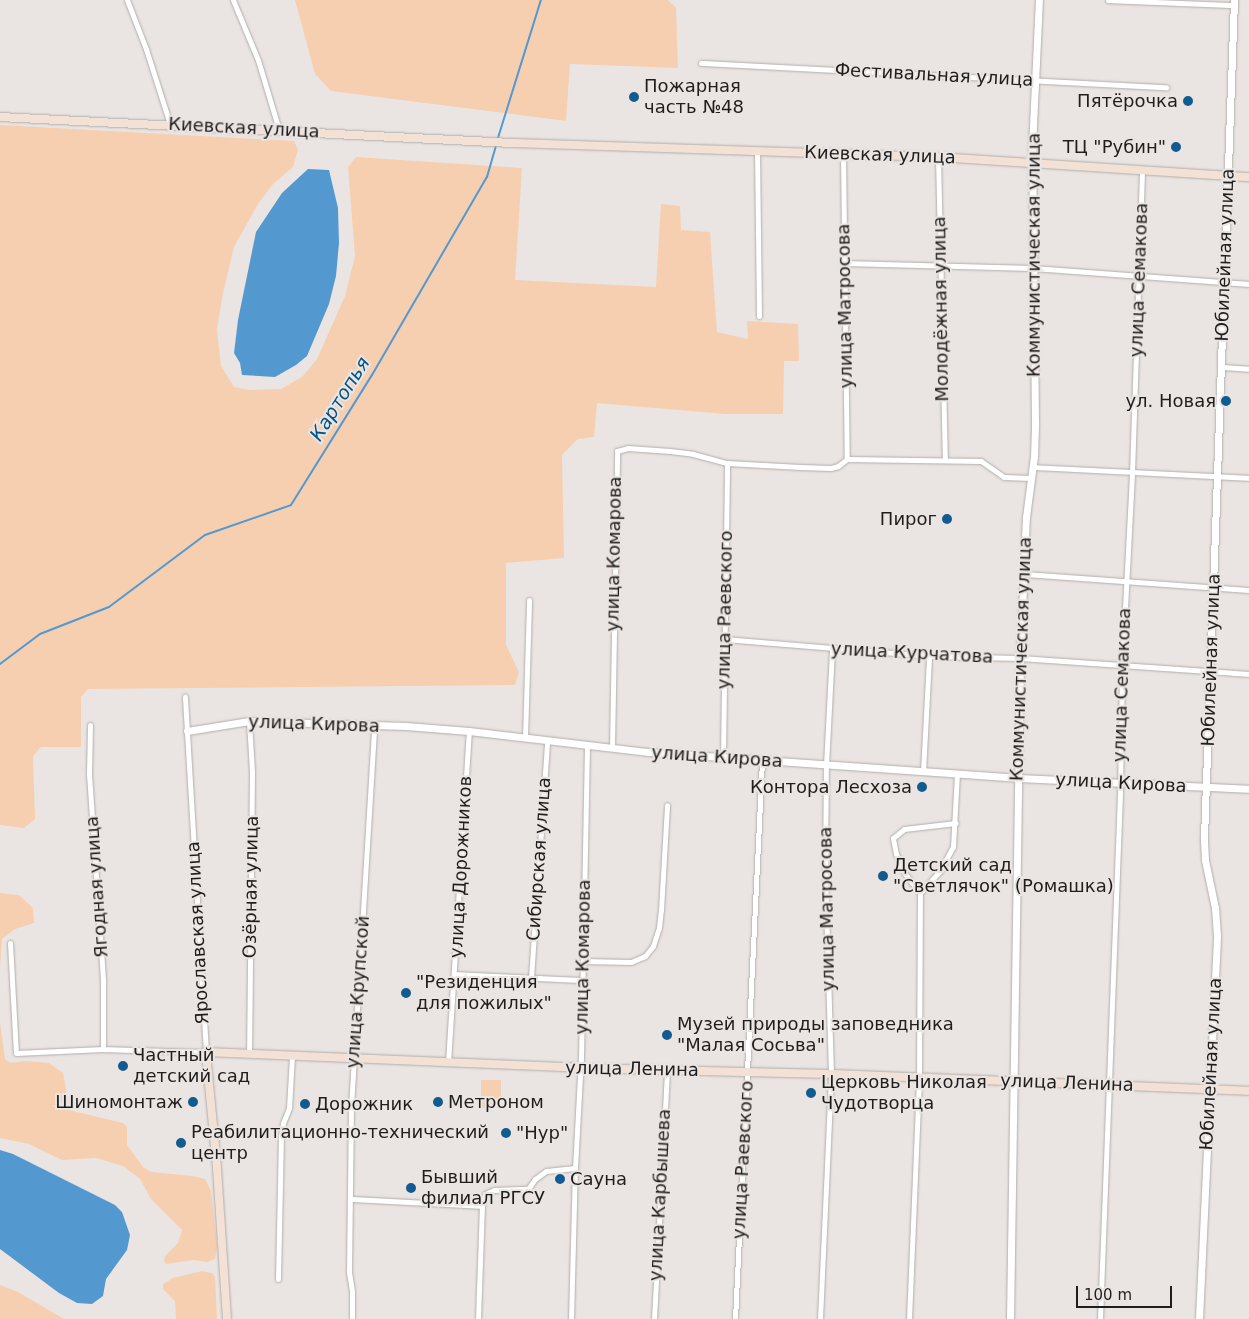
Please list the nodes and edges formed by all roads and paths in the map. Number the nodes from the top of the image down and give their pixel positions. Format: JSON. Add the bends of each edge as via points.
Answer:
{"nodes":[{"id":1,"x":127,"y":0,"type":"edge"},
{"id":2,"x":234,"y":0,"type":"edge"},
{"id":3,"x":1039,"y":0,"type":"edge"},
{"id":4,"x":1108,"y":0,"type":"edge"},
{"id":5,"x":1234,"y":3,"type":"edge"},
{"id":6,"x":702,"y":63,"type":"dead end"},
{"id":7,"x":1035,"y":80,"type":"junction"},
{"id":8,"x":1166,"y":87,"type":"dead end"},
{"id":9,"x":0,"y":117,"type":"edge"},
{"id":10,"x":170,"y":124,"type":"junction"},
{"id":11,"x":279,"y":130,"type":"junction"},
{"id":12,"x":758,"y":150,"type":"junction"},
{"id":13,"x":843,"y":153,"type":"junction"},
{"id":14,"x":938,"y":157,"type":"junction"},
{"id":15,"x":1032,"y":162,"type":"junction"},
{"id":16,"x":1142,"y":170,"type":"junction"},
{"id":17,"x":1227,"y":176,"type":"junction"},
{"id":18,"x":1249,"y":177,"type":"edge"},
{"id":19,"x":844,"y":263,"type":"junction"},
{"id":20,"x":940,"y":265,"type":"junction"},
{"id":21,"x":1033,"y":268,"type":"junction"},
{"id":22,"x":1139,"y":275,"type":"junction"},
{"id":23,"x":1224,"y":282,"type":"junction"},
{"id":24,"x":1249,"y":284,"type":"edge"},
{"id":25,"x":759,"y":316,"type":"dead end"},
{"id":26,"x":1222,"y":367,"type":"junction"},
{"id":27,"x":1249,"y":369,"type":"edge"},
{"id":28,"x":847,"y":459,"type":"junction"},
{"id":29,"x":945,"y":460,"type":"junction"},
{"id":30,"x":727,"y":463,"type":"junction"},
{"id":31,"x":1033,"y":467,"type":"junction"},
{"id":32,"x":1132,"y":473,"type":"junction"},
{"id":33,"x":1218,"y":476,"type":"junction"},
{"id":34,"x":1031,"y":478,"type":"junction"},
{"id":35,"x":1249,"y":478,"type":"edge"},
{"id":36,"x":1024,"y":574,"type":"junction"},
{"id":37,"x":1126,"y":581,"type":"junction"},
{"id":38,"x":1214,"y":589,"type":"junction"},
{"id":39,"x":1249,"y":590,"type":"edge"},
{"id":40,"x":529,"y":600,"type":"dead end"},
{"id":41,"x":724,"y":640,"type":"junction"},
{"id":42,"x":832,"y":648,"type":"junction"},
{"id":43,"x":928,"y":656,"type":"junction"},
{"id":44,"x":1020,"y":658,"type":"junction"},
{"id":45,"x":1122,"y":665,"type":"junction"},
{"id":46,"x":1210,"y":672,"type":"junction"},
{"id":47,"x":1249,"y":674,"type":"edge"},
{"id":48,"x":184,"y":697,"type":"dead end"},
{"id":49,"x":249,"y":721,"type":"junction"},
{"id":50,"x":90,"y":725,"type":"dead end"},
{"id":51,"x":374,"y":726,"type":"junction"},
{"id":52,"x":187,"y":731,"type":"junction"},
{"id":53,"x":469,"y":731,"type":"junction"},
{"id":54,"x":525,"y":738,"type":"junction"},
{"id":55,"x":547,"y":741,"type":"junction"},
{"id":56,"x":587,"y":745,"type":"junction"},
{"id":57,"x":612,"y":748,"type":"junction"},
{"id":58,"x":723,"y":757,"type":"junction"},
{"id":59,"x":762,"y":760,"type":"junction"},
{"id":60,"x":826,"y":765,"type":"junction"},
{"id":61,"x":923,"y":772,"type":"junction"},
{"id":62,"x":957,"y":774,"type":"junction"},
{"id":63,"x":1017,"y":778,"type":"junction"},
{"id":64,"x":1120,"y":783,"type":"junction"},
{"id":65,"x":1206,"y":787,"type":"junction"},
{"id":66,"x":1249,"y":789,"type":"edge"},
{"id":67,"x":667,"y":805,"type":"dead end"},
{"id":68,"x":956,"y":823,"type":"junction"},
{"id":69,"x":920,"y":893,"type":"junction"},
{"id":70,"x":10,"y":943,"type":"dead end"},
{"id":71,"x":583,"y":961,"type":"junction"},
{"id":72,"x":454,"y":974,"type":"junction"},
{"id":73,"x":531,"y":978,"type":"junction"},
{"id":74,"x":583,"y":980,"type":"junction"},
{"id":75,"x":103,"y":1049,"type":"junction"},
{"id":76,"x":206,"y":1052,"type":"junction"},
{"id":77,"x":249,"y":1054,"type":"junction"},
{"id":78,"x":292,"y":1056,"type":"junction"},
{"id":79,"x":354,"y":1059,"type":"junction"},
{"id":80,"x":448,"y":1062,"type":"junction"},
{"id":81,"x":580,"y":1068,"type":"junction"},
{"id":82,"x":666,"y":1070,"type":"junction"},
{"id":83,"x":748,"y":1072,"type":"junction"},
{"id":84,"x":831,"y":1074,"type":"junction"},
{"id":85,"x":919,"y":1077,"type":"junction"},
{"id":86,"x":1015,"y":1081,"type":"junction"},
{"id":87,"x":1110,"y":1085,"type":"junction"},
{"id":88,"x":1211,"y":1089,"type":"junction"},
{"id":89,"x":1249,"y":1091,"type":"edge"},
{"id":90,"x":575,"y":1168,"type":"junction"},
{"id":91,"x":350,"y":1199,"type":"junction"},
{"id":92,"x":482,"y":1206,"type":"junction"},
{"id":93,"x":278,"y":1279,"type":"dead end"},
{"id":94,"x":227,"y":1319,"type":"edge"},
{"id":95,"x":352,"y":1319,"type":"edge"},
{"id":96,"x":478,"y":1319,"type":"edge"},
{"id":97,"x":571,"y":1319,"type":"edge"},
{"id":98,"x":654,"y":1319,"type":"edge"},
{"id":99,"x":735,"y":1319,"type":"edge"},
{"id":100,"x":820,"y":1319,"type":"edge"},
{"id":101,"x":909,"y":1319,"type":"edge"},
{"id":102,"x":1010,"y":1319,"type":"edge"},
{"id":103,"x":1100,"y":1319,"type":"edge"},
{"id":104,"x":1199,"y":1319,"type":"edge"}],
"edges":[{"from":1,"to":10,"type":"street"},
{"from":2,"to":11,"type":"street","via":[[274,106]]},
{"from":3,"to":7,"type":"street","name":"Коммунистическая улица"},
{"from":4,"to":5,"type":"street"},
{"from":5,"to":17,"type":"street","name":"Юбилейная улица"},
{"from":6,"to":7,"type":"street","name":"Фестивальная улица"},
{"from":7,"to":8,"type":"street","name":"Фестивальная улица"},
{"from":7,"to":15,"type":"street","name":"Коммунистическая улица"},
{"from":9,"to":10,"type":"main road","name":"Киевская улица"},
{"from":10,"to":11,"type":"main road","name":"Киевская улица"},
{"from":11,"to":12,"type":"main road","name":"Киевская улица","via":[[511,143]]},
{"from":12,"to":13,"type":"main road","name":"Киевская улица"},
{"from":12,"to":25,"type":"street"},
{"from":13,"to":14,"type":"main road","name":"Киевская улица"},
{"from":13,"to":19,"type":"street","name":"улица Матросова"},
{"from":14,"to":15,"type":"main road","name":"Киевская улица"},
{"from":14,"to":20,"type":"street","name":"Молодёжная улица"},
{"from":15,"to":16,"type":"main road","name":"Киевская улица"},
{"from":15,"to":21,"type":"street","name":"Коммунистическая улица"},
{"from":16,"to":17,"type":"main road","name":"Киевская улица"},
{"from":16,"to":22,"type":"street","name":"улица Семакова"},
{"from":17,"to":18,"type":"main road","name":"Киевская улица"},
{"from":17,"to":23,"type":"street","name":"Юбилейная улица"},
{"from":19,"to":20,"type":"street"},
{"from":19,"to":28,"type":"street","name":"улица Матросова"},
{"from":20,"to":21,"type":"street"},
{"from":20,"to":29,"type":"street","name":"Молодёжная улица"},
{"from":21,"to":22,"type":"street"},
{"from":21,"to":31,"type":"street","name":"Коммунистическая улица","via":[[1036,423]]},
{"from":22,"to":23,"type":"street"},
{"from":22,"to":32,"type":"street","name":"улица Семакова"},
{"from":23,"to":24,"type":"street"},
{"from":23,"to":26,"type":"street","name":"Юбилейная улица"},
{"from":26,"to":27,"type":"street"},
{"from":26,"to":33,"type":"street","name":"Юбилейная улица"},
{"from":28,"to":29,"type":"street"},
{"from":28,"to":30,"type":"street","via":[[831,468]]},
{"from":29,"to":34,"type":"street","via":[[983,462],[1004,477]]},
{"from":30,"to":41,"type":"street","name":"улица Раевского"},
{"from":30,"to":57,"type":"street","name":"улица Комарова","via":[[670,451],[628,448],[617,451]]},
{"from":31,"to":32,"type":"street"},
{"from":31,"to":34,"type":"street","name":"Коммунистическая улица"},
{"from":32,"to":33,"type":"street"},
{"from":32,"to":37,"type":"street","name":"улица Семакова"},
{"from":33,"to":35,"type":"street"},
{"from":33,"to":38,"type":"street","name":"Юбилейная улица"},
{"from":34,"to":36,"type":"street","name":"Коммунистическая улица"},
{"from":36,"to":37,"type":"street"},
{"from":36,"to":44,"type":"street","name":"Коммунистическая улица"},
{"from":37,"to":38,"type":"street"},
{"from":37,"to":45,"type":"street","name":"улица Семакова"},
{"from":38,"to":39,"type":"street"},
{"from":38,"to":46,"type":"street","name":"Юбилейная улица"},
{"from":40,"to":54,"type":"street"},
{"from":41,"to":42,"type":"street","name":"улица Курчатова"},
{"from":41,"to":58,"type":"street","name":"улица Раевского"},
{"from":42,"to":43,"type":"street","name":"улица Курчатова"},
{"from":42,"to":60,"type":"street","name":"улица Матросова"},
{"from":43,"to":44,"type":"street","name":"улица Курчатова"},
{"from":43,"to":61,"type":"street"},
{"from":44,"to":45,"type":"street","name":"улица Курчатова"},
{"from":44,"to":63,"type":"street","name":"Коммунистическая улица"},
{"from":45,"to":46,"type":"street","name":"улица Курчатова"},
{"from":45,"to":64,"type":"street","name":"улица Семакова"},
{"from":46,"to":47,"type":"street","name":"улица Курчатова"},
{"from":46,"to":65,"type":"street","name":"Юбилейная улица"},
{"from":48,"to":52,"type":"street","name":"Ярославская улица"},
{"from":49,"to":51,"type":"street","name":"улица Кирова"},
{"from":49,"to":52,"type":"street","name":"улица Кирова"},
{"from":49,"to":77,"type":"street","name":"Озёрная улица","via":[[252,772]]},
{"from":50,"to":75,"type":"street","name":"Ягодная улица","via":[[90,774],[103,979]]},
{"from":51,"to":53,"type":"street","name":"улица Кирова"},
{"from":51,"to":79,"type":"street","name":"улица Крупской"},
{"from":52,"to":76,"type":"street","name":"Ярославская улица"},
{"from":53,"to":54,"type":"street","name":"улица Кирова"},
{"from":53,"to":72,"type":"street","name":"улица Дорожников"},
{"from":54,"to":55,"type":"street","name":"улица Кирова"},
{"from":55,"to":56,"type":"street","name":"улица Кирова"},
{"from":55,"to":73,"type":"street","name":"Сибирская улица"},
{"from":56,"to":57,"type":"street","name":"улица Кирова"},
{"from":56,"to":71,"type":"street","name":"улица Комарова"},
{"from":57,"to":58,"type":"street","name":"улица Кирова"},
{"from":58,"to":59,"type":"street","name":"улица Кирова"},
{"from":59,"to":60,"type":"street","name":"улица Кирова"},
{"from":59,"to":83,"type":"street","name":"улица Раевского"},
{"from":60,"to":61,"type":"street","name":"улица Кирова"},
{"from":60,"to":84,"type":"street","name":"улица Матросова","via":[[825,871]]},
{"from":61,"to":62,"type":"street","name":"улица Кирова"},
{"from":62,"to":63,"type":"street","name":"улица Кирова"},
{"from":62,"to":68,"type":"street"},
{"from":63,"to":64,"type":"street","name":"улица Кирова"},
{"from":63,"to":86,"type":"street","name":"Коммунистическая улица"},
{"from":64,"to":65,"type":"street","name":"улица Кирова"},
{"from":64,"to":87,"type":"street","name":"улица Семакова"},
{"from":65,"to":66,"type":"street","name":"улица Кирова"},
{"from":65,"to":88,"type":"street","name":"Юбилейная улица","via":[[1204,854],[1217,922]]},
{"from":67,"to":71,"type":"street","via":[[659,928],[653,946],[644,956],[631,962]]},
{"from":68,"to":69,"type":"street","via":[[950,856]]},
{"from":68,"to":69,"type":"street","via":[[904,829],[893,838],[905,874]]},
{"from":69,"to":85,"type":"street"},
{"from":70,"to":75,"type":"street","name":"улица Ленина","via":[[16,1053]]},
{"from":71,"to":74,"type":"street","name":"улица Комарова"},
{"from":72,"to":73,"type":"street"},
{"from":72,"to":80,"type":"street","name":"улица Дорожников"},
{"from":73,"to":74,"type":"street"},
{"from":74,"to":81,"type":"street","name":"улица Комарова"},
{"from":75,"to":76,"type":"street","name":"улица Ленина"},
{"from":76,"to":77,"type":"main road","name":"улица Ленина"},
{"from":76,"to":94,"type":"main road","name":"Ярославская улица"},
{"from":77,"to":78,"type":"main road","name":"улица Ленина"},
{"from":78,"to":79,"type":"main road","name":"улица Ленина"},
{"from":78,"to":93,"type":"street","via":[[289,1108],[281,1136]]},
{"from":79,"to":80,"type":"main road","name":"улица Ленина"},
{"from":79,"to":91,"type":"street","name":"улица Крупской"},
{"from":80,"to":81,"type":"main road","name":"улица Ленина"},
{"from":81,"to":82,"type":"main road","name":"улица Ленина"},
{"from":81,"to":90,"type":"street","name":"улица Комарова"},
{"from":82,"to":83,"type":"main road","name":"улица Ленина"},
{"from":82,"to":98,"type":"street","name":"улица Карбышева"},
{"from":83,"to":84,"type":"main road","name":"улица Ленина"},
{"from":83,"to":99,"type":"street","name":"улица Раевского"},
{"from":84,"to":85,"type":"main road","name":"улица Ленина"},
{"from":84,"to":100,"type":"street","name":"улица Матросова"},
{"from":85,"to":86,"type":"main road","name":"улица Ленина"},
{"from":85,"to":101,"type":"street"},
{"from":86,"to":87,"type":"main road","name":"улица Ленина"},
{"from":86,"to":102,"type":"street","name":"Коммунистическая улица"},
{"from":87,"to":88,"type":"main road","name":"улица Ленина"},
{"from":87,"to":103,"type":"street","name":"улица Семакова"},
{"from":88,"to":89,"type":"main road","name":"улица Ленина"},
{"from":88,"to":104,"type":"street","name":"Юбилейная улица"},
{"from":90,"to":92,"type":"street","via":[[546,1172],[535,1179],[528,1190],[489,1191]]},
{"from":90,"to":97,"type":"street","name":"улица Комарова"},
{"from":91,"to":92,"type":"street"},
{"from":91,"to":95,"type":"street","name":"улица Крупской"},
{"from":92,"to":96,"type":"street"}]}
